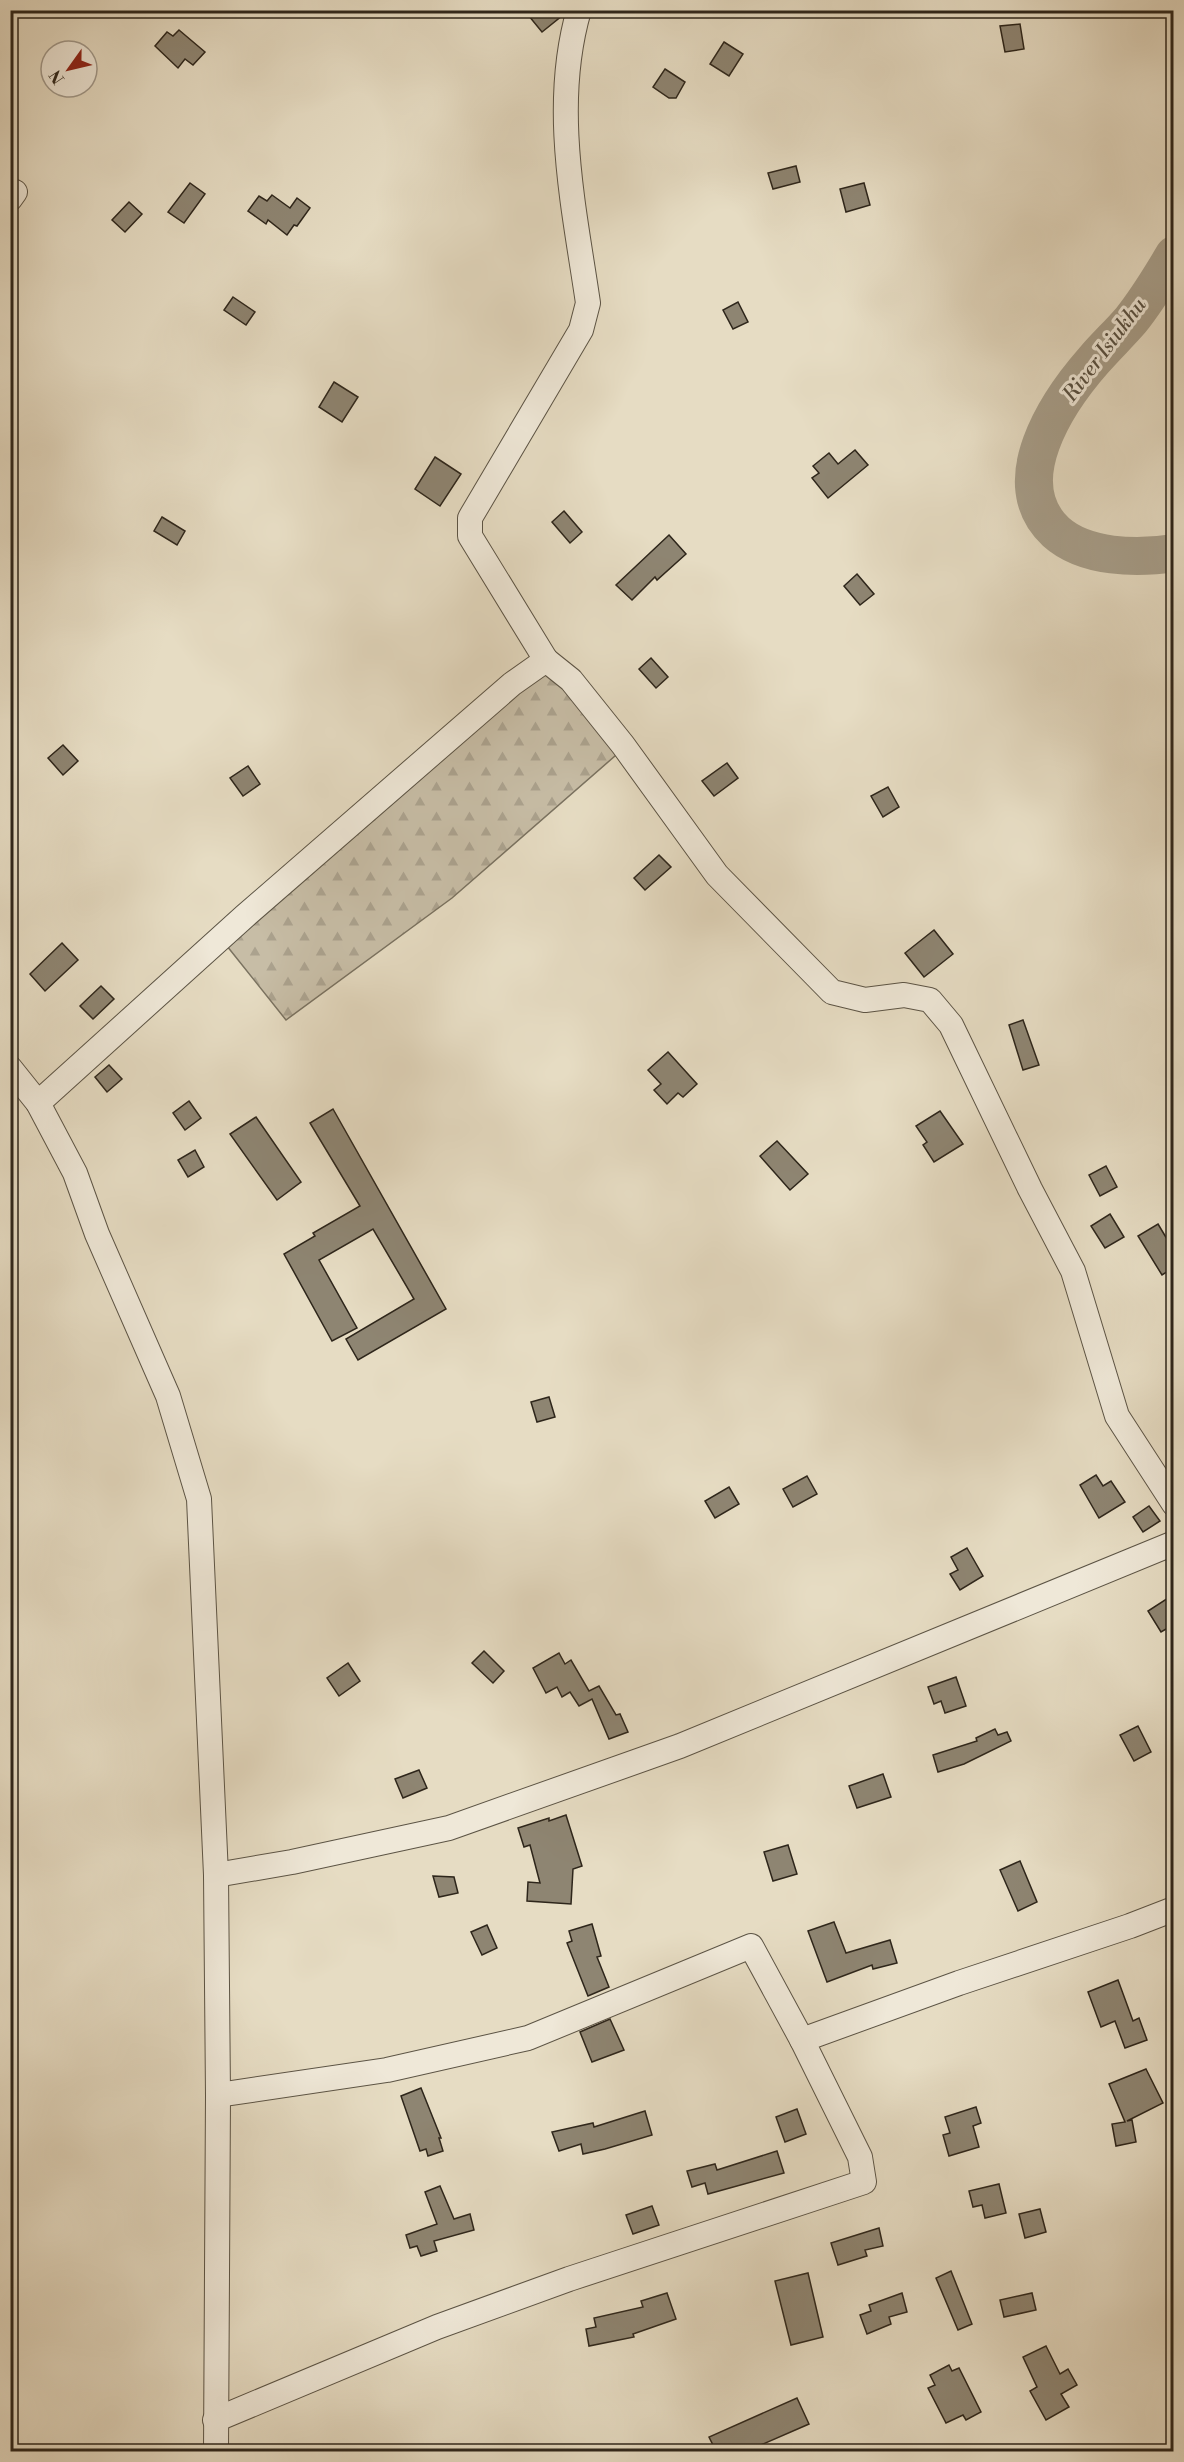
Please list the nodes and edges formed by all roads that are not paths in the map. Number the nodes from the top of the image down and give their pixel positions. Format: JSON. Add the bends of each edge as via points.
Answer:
{"nodes":[{"id":1,"x":579,"y":10,"type":"edge"},
{"id":2,"x":546,"y":660,"type":"junction"},
{"id":3,"x":10,"y":1068,"type":"edge"},
{"id":4,"x":38,"y":1104,"type":"junction"},
{"id":5,"x":1173,"y":1504,"type":"edge"},
{"id":6,"x":1173,"y":1543,"type":"edge"},
{"id":7,"x":216,"y":1875,"type":"junction"},
{"id":8,"x":1173,"y":1909,"type":"edge"},
{"id":9,"x":802,"y":2040,"type":"junction"},
{"id":10,"x":218,"y":2095,"type":"junction"},
{"id":11,"x":215,"y":2420,"type":"junction"},
{"id":12,"x":216,"y":2451,"type":"edge"}],
"edges":[{"from":1,"to":2,"type":"street","via":[[565,104],[565,133],[588,303],[580,330],[470,518],[470,536]]},
{"from":2,"to":4,"type":"street","via":[[512,684],[290,877]]},
{"from":2,"to":5,"type":"street","via":[[571,680],[623,745],[717,875],[832,992],[865,1000],[904,995],[930,1000],[951,1025],[1073,1271],[1117,1416]]},
{"from":3,"to":4,"type":"street"},
{"from":4,"to":7,"type":"street","via":[[75,1173],[97,1234],[168,1396],[199,1498]]},
{"from":6,"to":7,"type":"street","via":[[680,1746],[449,1828]]},
{"from":7,"to":10,"type":"street"},
{"from":8,"to":9,"type":"street"},
{"from":9,"to":10,"type":"street","via":[[751,1946],[528,2038],[387,2070]]},
{"from":9,"to":11,"type":"street","via":[[860,2157],[864,2182],[569,2279],[437,2327]]},
{"from":10,"to":11,"type":"street"},
{"from":11,"to":12,"type":"street"}]}
